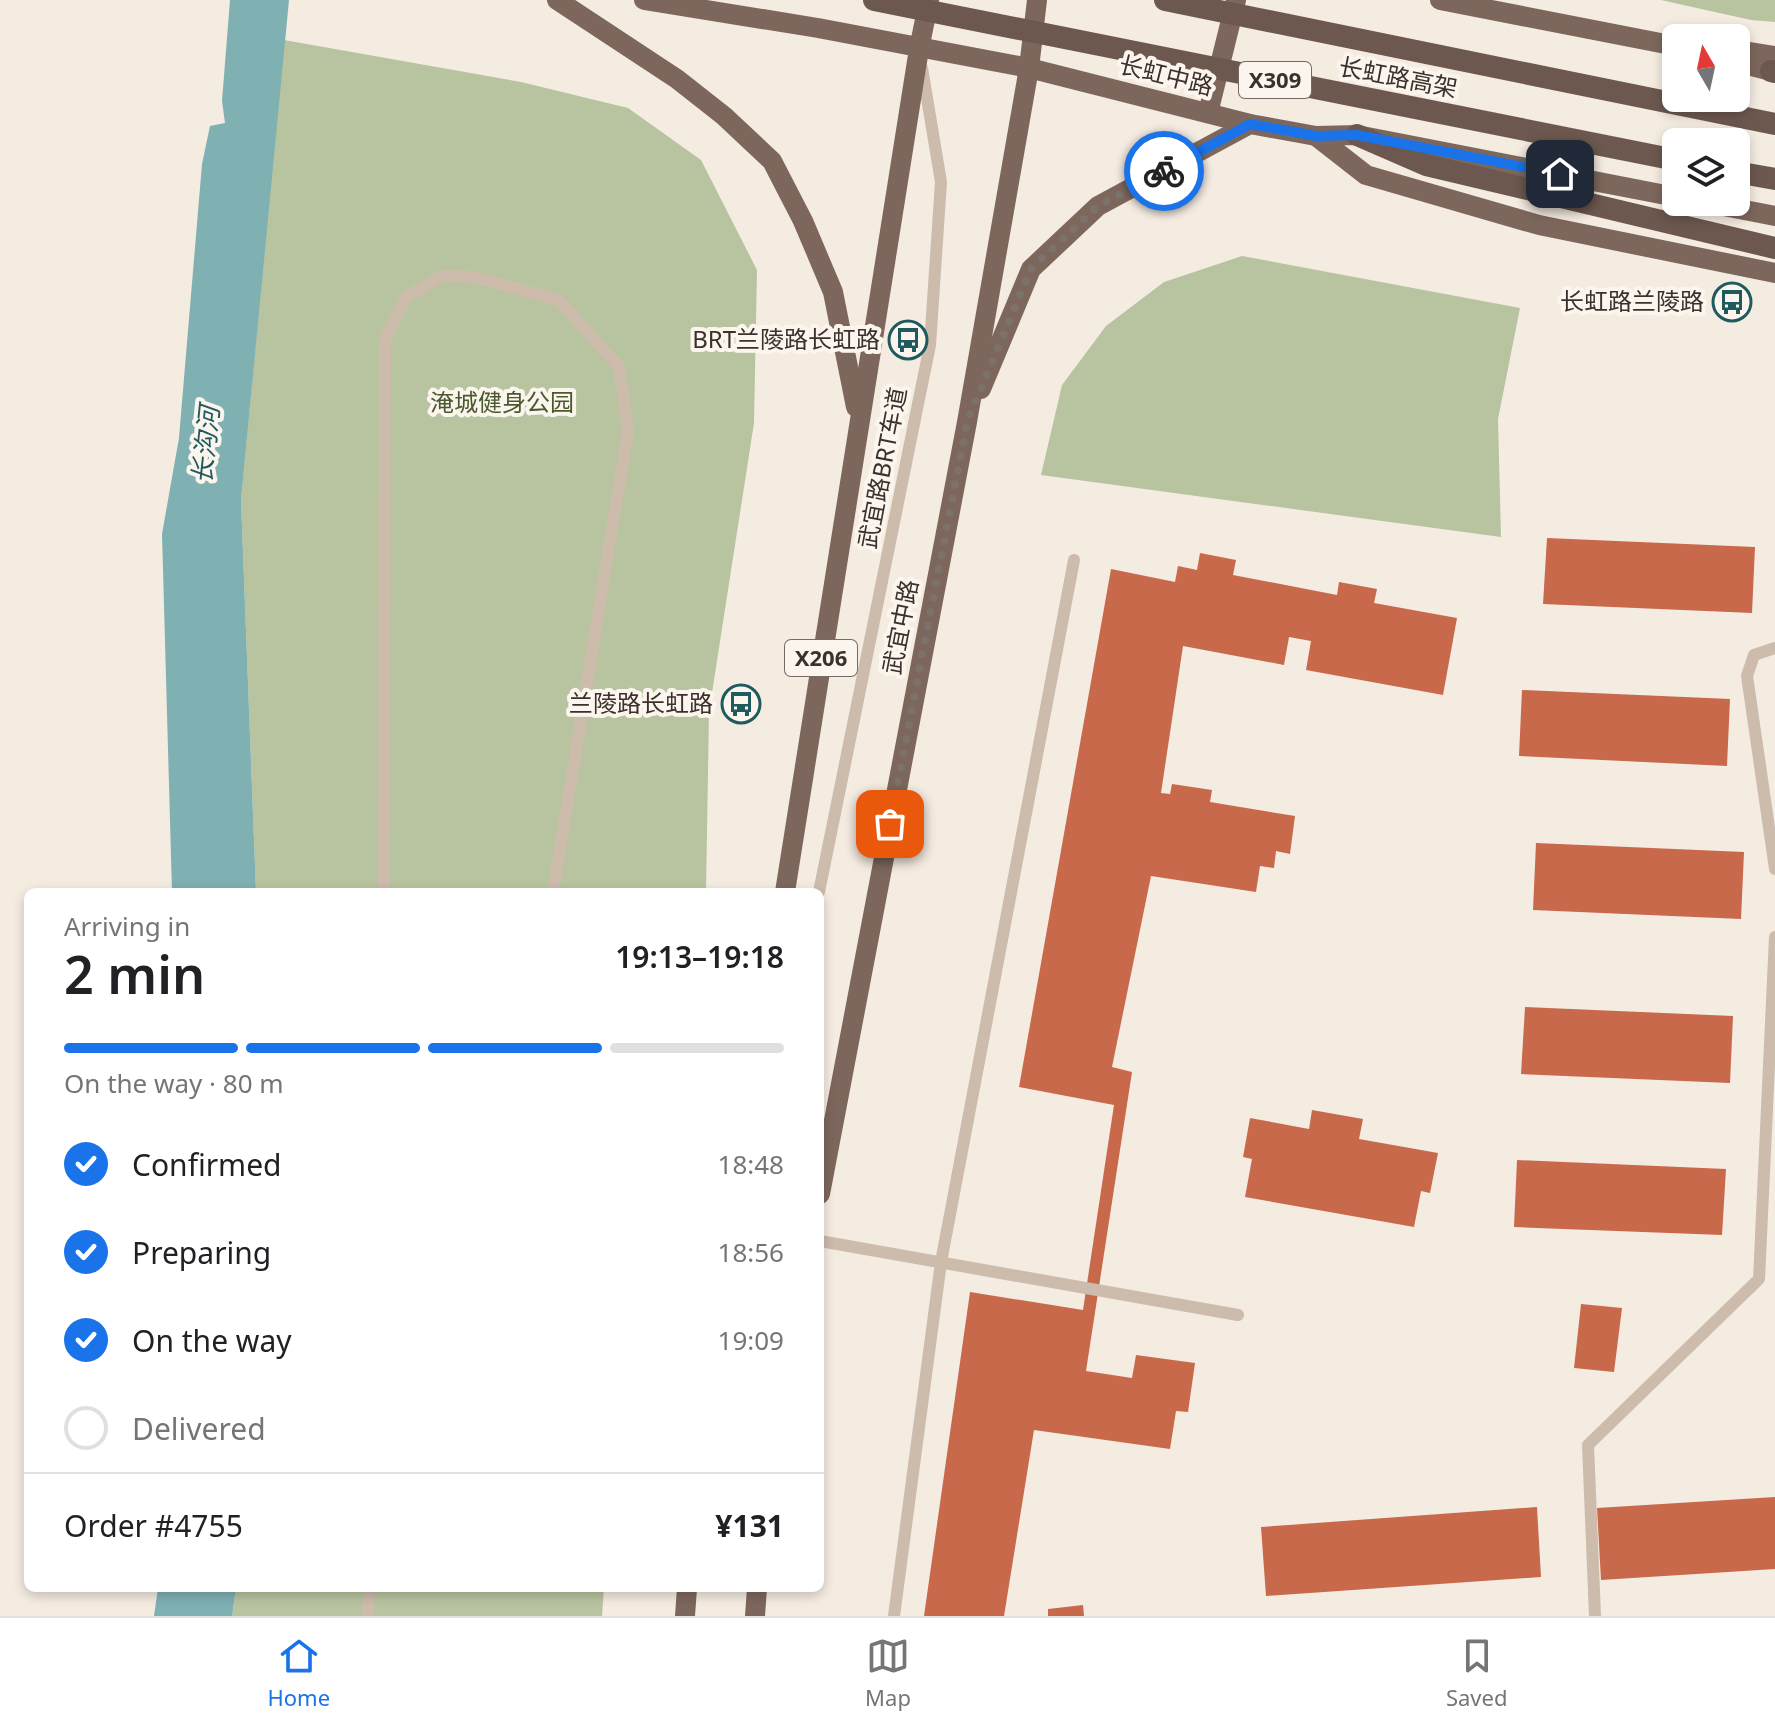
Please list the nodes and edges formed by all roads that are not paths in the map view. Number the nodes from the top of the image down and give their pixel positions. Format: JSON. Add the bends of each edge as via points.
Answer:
{"nodes":[{"id":1,"x":557,"y":0,"type":"edge"},
{"id":2,"x":644,"y":0,"type":"edge"},
{"id":3,"x":874,"y":0,"type":"edge"},
{"id":4,"x":929,"y":0,"type":"edge"},
{"id":5,"x":1037,"y":0,"type":"edge"},
{"id":6,"x":1165,"y":0,"type":"edge"},
{"id":7,"x":1236,"y":0,"type":"edge"},
{"id":8,"x":1440,"y":0,"type":"edge"},
{"id":9,"x":1662,"y":41,"type":"edge"},
{"id":10,"x":919,"y":49,"type":"junction"},
{"id":11,"x":1750,"y":57,"type":"edge"},
{"id":12,"x":1750,"y":64,"type":"edge"},
{"id":13,"x":1029,"y":68,"type":"junction"},
{"id":14,"x":1774,"y":68,"type":"edge"},
{"id":15,"x":1208,"y":113,"type":"junction"},
{"id":16,"x":1250,"y":124,"type":"junction"},
{"id":17,"x":1775,"y":124,"type":"edge"},
{"id":18,"x":1357,"y":135,"type":"junction"},
{"id":19,"x":1316,"y":136,"type":"junction"},
{"id":20,"x":1662,"y":157,"type":"edge"},
{"id":21,"x":1750,"y":175,"type":"edge"},
{"id":22,"x":1775,"y":179,"type":"edge"},
{"id":23,"x":1662,"y":194,"type":"edge"},
{"id":24,"x":1750,"y":211,"type":"edge"},
{"id":25,"x":1775,"y":216,"type":"edge"},
{"id":26,"x":1775,"y":248,"type":"edge"},
{"id":27,"x":1775,"y":273,"type":"edge"},
{"id":28,"x":967,"y":422,"type":"junction"},
{"id":29,"x":859,"y":423,"type":"junction"},
{"id":30,"x":1074,"y":560,"type":"dead end"},
{"id":31,"x":1775,"y":648,"type":"edge"},
{"id":32,"x":1775,"y":869,"type":"edge"},
{"id":33,"x":384,"y":888,"type":"edge"},
{"id":34,"x":554,"y":888,"type":"edge"},
{"id":35,"x":786,"y":888,"type":"edge"},
{"id":36,"x":820,"y":888,"type":"edge"},
{"id":37,"x":1775,"y":937,"type":"edge"},
{"id":38,"x":824,"y":1173,"type":"edge"},
{"id":39,"x":824,"y":1242,"type":"edge"},
{"id":40,"x":941,"y":1262,"type":"junction"},
{"id":41,"x":1238,"y":1315,"type":"dead end"},
{"id":42,"x":369,"y":1592,"type":"edge"},
{"id":43,"x":687,"y":1592,"type":"edge"},
{"id":44,"x":757,"y":1592,"type":"edge"},
{"id":45,"x":368,"y":1616,"type":"edge"},
{"id":46,"x":685,"y":1616,"type":"edge"},
{"id":47,"x":755,"y":1616,"type":"edge"},
{"id":48,"x":894,"y":1616,"type":"edge"},
{"id":49,"x":1595,"y":1616,"type":"edge"}],
"edges":[{"from":1,"to":29,"type":"main road","via":[[677,79],[772,161],[833,292]]},
{"from":2,"to":10,"type":"main road","name":"长虹中路"},
{"from":3,"to":20,"type":"highway","name":"长虹路高架","number":"X309"},
{"from":4,"to":10,"type":"main road"},
{"from":5,"to":13,"type":"main road","name":"武宜中路"},
{"from":6,"to":17,"type":"highway","name":"长虹路高架","number":"X309"},
{"from":7,"to":15,"type":"main road"},
{"from":8,"to":9,"type":"main road"},
{"from":10,"to":13,"type":"main road","name":"长虹中路"},
{"from":10,"to":29,"type":"main road","number":"X206"},
{"from":10,"to":36,"type":"lane","name":"武宜路BRT车道","via":[[941,182],[930,345]]},
{"from":11,"to":14,"type":"main road"},
{"from":12,"to":14,"type":"main road"},
{"from":13,"to":15,"type":"main road","name":"长虹中路"},
{"from":13,"to":28,"type":"main road","name":"武宜中路"},
{"from":15,"to":16,"type":"main road","name":"长虹中路"},
{"from":16,"to":19,"type":"main road","name":"长虹中路"},
{"from":16,"to":28,"type":"main road","via":[[1098,206],[1031,269]]},
{"from":18,"to":19,"type":"main road","name":"长虹中路"},
{"from":18,"to":23,"type":"main road","name":"长虹中路"},
{"from":18,"to":26,"type":"highway","via":[[1426,165]]},
{"from":19,"to":27,"type":"main road","via":[[1366,175],[1539,225]]},
{"from":21,"to":22,"type":"highway"},
{"from":24,"to":25,"type":"main road"},
{"from":28,"to":38,"type":"main road","name":"武宜中路"},
{"from":29,"to":35,"type":"main road","number":"X206"},
{"from":30,"to":40,"type":"lane"},
{"from":31,"to":32,"type":"lane","via":[[1754,655],[1747,676]]},
{"from":33,"to":34,"type":"lane","via":[[385,339],[406,297],[442,276],[474,277],[559,300],[619,367],[628,430]]},
{"from":37,"to":49,"type":"lane","via":[[1759,1279],[1588,1445]]},
{"from":39,"to":40,"type":"lane"},
{"from":40,"to":41,"type":"lane"},
{"from":40,"to":48,"type":"lane"},
{"from":42,"to":45,"type":"lane"},
{"from":43,"to":46,"type":"main road"},
{"from":44,"to":47,"type":"main road"}]}
